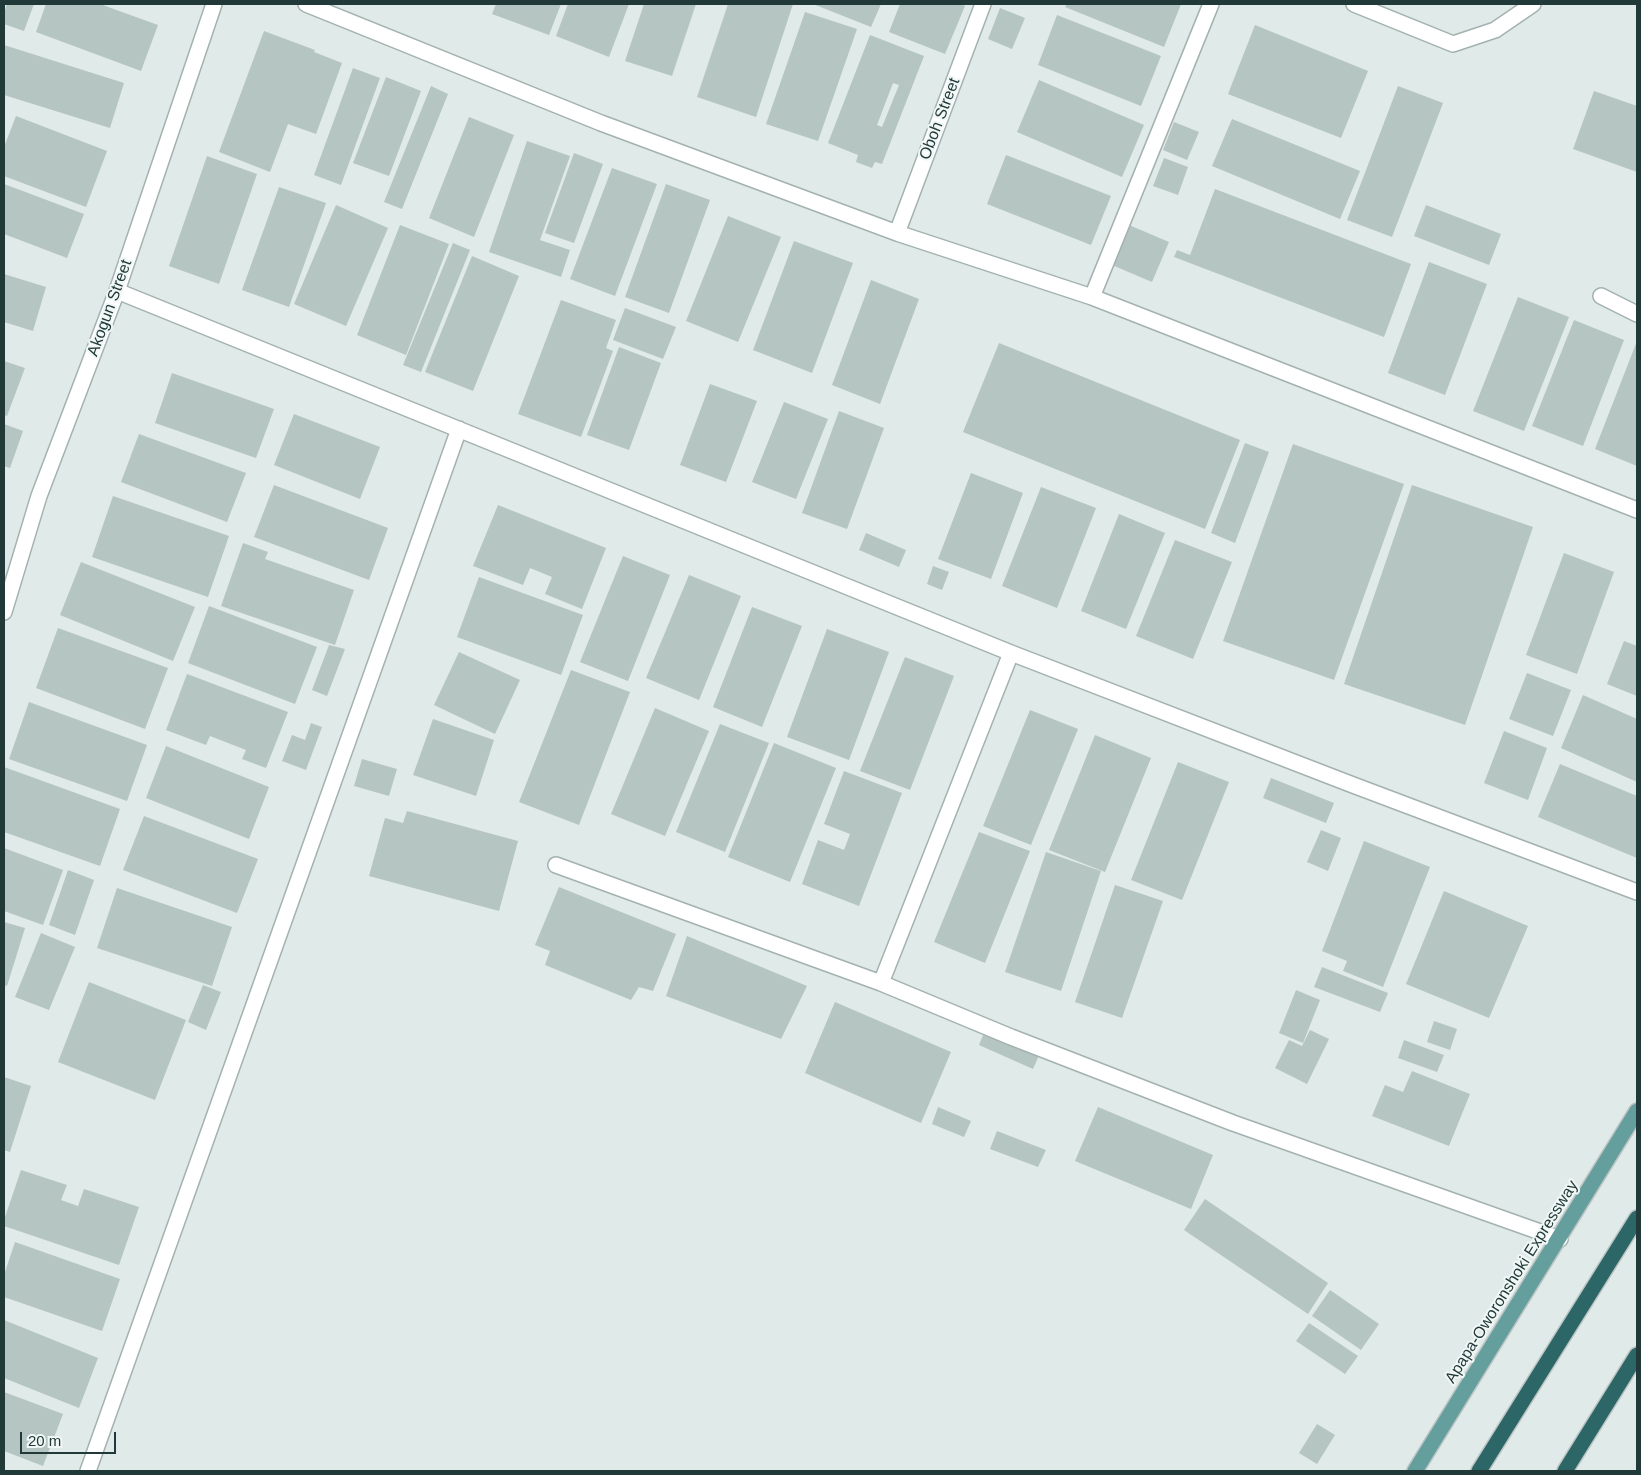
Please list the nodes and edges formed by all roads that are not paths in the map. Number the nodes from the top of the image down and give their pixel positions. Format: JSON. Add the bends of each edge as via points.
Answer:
{"nodes":[{"id":1,"x":214,"y":4,"type":"edge"},
{"id":2,"x":306,"y":4,"type":"edge"},
{"id":3,"x":983,"y":4,"type":"edge"},
{"id":4,"x":1211,"y":4,"type":"edge"},
{"id":5,"x":1354,"y":4,"type":"edge"},
{"id":6,"x":1533,"y":4,"type":"edge"},
{"id":7,"x":897,"y":233,"type":"junction"},
{"id":8,"x":117,"y":291,"type":"junction"},
{"id":9,"x":1601,"y":296,"type":"dead end"},
{"id":10,"x":1092,"y":297,"type":"junction"},
{"id":11,"x":1637,"y":314,"type":"edge"},
{"id":12,"x":459,"y":429,"type":"junction"},
{"id":13,"x":1637,"y":510,"type":"edge"},
{"id":14,"x":4,"y":612,"type":"edge"},
{"id":15,"x":1011,"y":653,"type":"junction"},
{"id":16,"x":556,"y":865,"type":"dead end"},
{"id":17,"x":1637,"y":892,"type":"edge"},
{"id":18,"x":881,"y":983,"type":"junction"},
{"id":19,"x":1637,"y":1111,"type":"edge"},
{"id":20,"x":1637,"y":1218,"type":"edge"},
{"id":21,"x":1560,"y":1239,"type":"junction"},
{"id":22,"x":1637,"y":1355,"type":"edge"},
{"id":23,"x":88,"y":1471,"type":"edge"},
{"id":24,"x":1416,"y":1471,"type":"edge"},
{"id":25,"x":1479,"y":1471,"type":"edge"},
{"id":26,"x":1565,"y":1471,"type":"edge"}],
"edges":[{"from":1,"to":8,"type":"street","name":"Akogun Street"},
{"from":2,"to":7,"type":"street","via":[[600,124]]},
{"from":3,"to":7,"type":"street","name":"Oboh Street"},
{"from":4,"to":10,"type":"street"},
{"from":5,"to":6,"type":"street","via":[[1454,44],[1495,30]]},
{"from":7,"to":10,"type":"street"},
{"from":8,"to":12,"type":"street"},
{"from":8,"to":14,"type":"street","name":"Akogun Street","via":[[39,496]]},
{"from":9,"to":11,"type":"street"},
{"from":10,"to":13,"type":"street"},
{"from":12,"to":15,"type":"street"},
{"from":12,"to":23,"type":"street"},
{"from":15,"to":17,"type":"street"},
{"from":15,"to":18,"type":"street"},
{"from":16,"to":18,"type":"street"},
{"from":18,"to":21,"type":"street","via":[[1233,1123]]},
{"from":19,"to":21,"type":"main road","name":"Apapa-Oworonshoki Expressway"},
{"from":20,"to":25,"type":"highway"},
{"from":21,"to":24,"type":"main road","name":"Apapa-Oworonshoki Expressway"},
{"from":22,"to":26,"type":"highway"}]}
